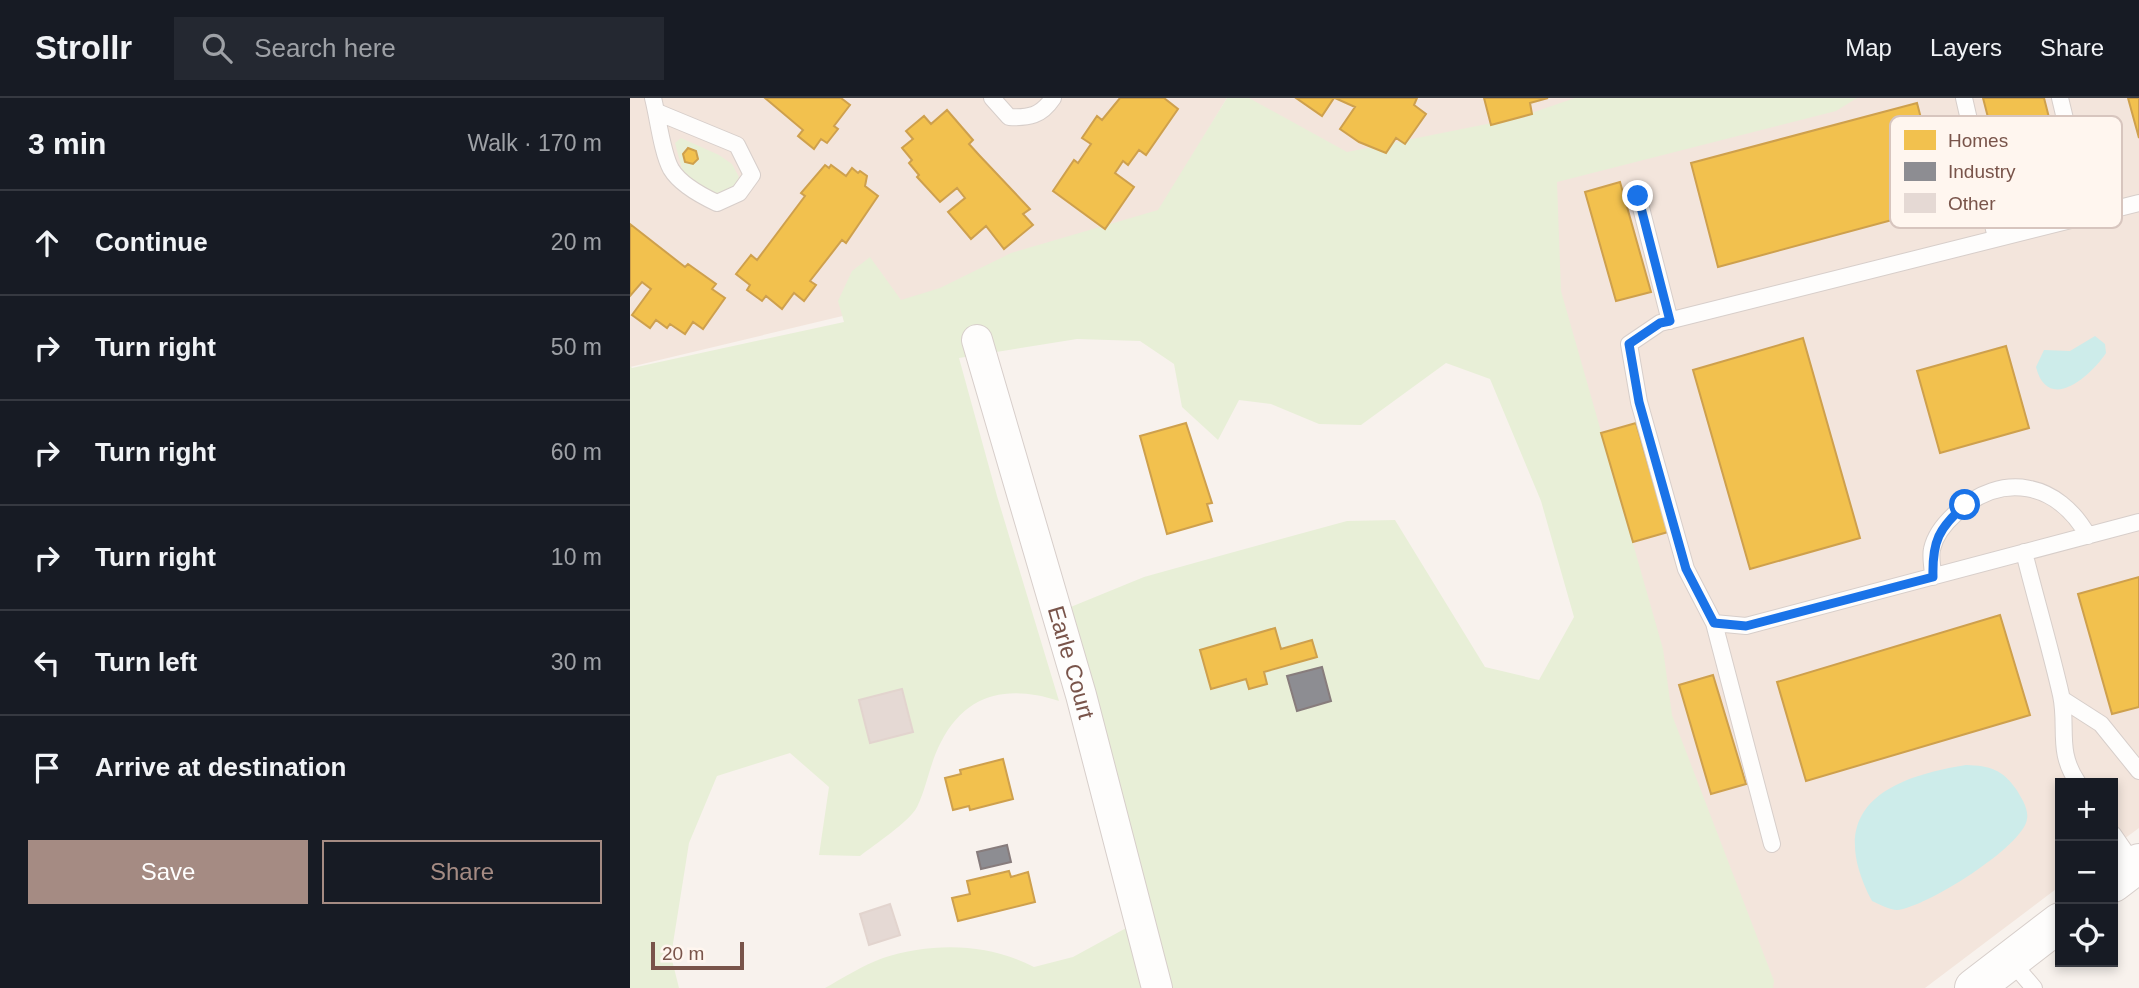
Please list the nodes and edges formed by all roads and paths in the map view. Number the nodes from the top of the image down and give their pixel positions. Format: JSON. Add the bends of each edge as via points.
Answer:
{"nodes":[{"id":1,"x":992,"y":98,"type":"edge"},
{"id":2,"x":1053,"y":98,"type":"edge"},
{"id":3,"x":1964,"y":98,"type":"edge"},
{"id":4,"x":2060,"y":98,"type":"edge"},
{"id":5,"x":655,"y":105,"type":"edge"},
{"id":6,"x":1968,"y":116,"type":"edge"},
{"id":7,"x":2064,"y":116,"type":"edge"},
{"id":8,"x":1638,"y":196,"type":"dead end"},
{"id":9,"x":1994,"y":228,"type":"edge"},
{"id":10,"x":2036,"y":228,"type":"edge"},
{"id":11,"x":1996,"y":238,"type":"junction"},
{"id":12,"x":1670,"y":321,"type":"junction"},
{"id":13,"x":977,"y":340,"type":"dead end"},
{"id":14,"x":2139,"y":522,"type":"edge"},
{"id":15,"x":2088,"y":536,"type":"junction"},
{"id":16,"x":2024,"y":552,"type":"junction"},
{"id":17,"x":1933,"y":577,"type":"junction"},
{"id":18,"x":1714,"y":623,"type":"junction"},
{"id":19,"x":2062,"y":699,"type":"junction"},
{"id":20,"x":2139,"y":771,"type":"edge"},
{"id":21,"x":2074,"y":778,"type":"edge"},
{"id":22,"x":2116,"y":841,"type":"edge"},
{"id":23,"x":1772,"y":844,"type":"dead end"},
{"id":24,"x":2129,"y":870,"type":"edge"},
{"id":25,"x":2055,"y":929,"type":"edge"},
{"id":26,"x":2022,"y":974,"type":"edge"},
{"id":27,"x":1157,"y":988,"type":"edge"},
{"id":28,"x":1974,"y":988,"type":"edge"}],
"edges":[{"from":1,"to":2,"type":"lane","via":[[1009,117],[1029,118],[1043,111]]},
{"from":3,"to":6,"type":"lane"},
{"from":4,"to":7,"type":"lane"},
{"from":5,"to":5,"type":"lane","via":[[671,169],[717,203],[739,193],[752,175],[737,145]]},
{"from":8,"to":12,"type":"lane"},
{"from":9,"to":11,"type":"lane"},
{"from":10,"to":11,"type":"lane"},
{"from":11,"to":12,"type":"lane"},
{"from":12,"to":18,"type":"lane","via":[[1629,344],[1639,402],[1686,569]]},
{"from":13,"to":27,"type":"street","name":"Earle Court","via":[[1081,695]]},
{"from":14,"to":15,"type":"lane"},
{"from":15,"to":16,"type":"lane"},
{"from":15,"to":17,"type":"lane","via":[[2065,505],[2037,489],[2011,486],[1986,493],[1945,523],[1932,549]]},
{"from":16,"to":17,"type":"lane"},
{"from":16,"to":19,"type":"lane"},
{"from":17,"to":18,"type":"lane","via":[[1746,626]]},
{"from":18,"to":23,"type":"lane"},
{"from":19,"to":20,"type":"lane","via":[[2101,724]]},
{"from":19,"to":21,"type":"lane","via":[[2062,746]]},
{"from":22,"to":24,"type":"lane"},
{"from":25,"to":26,"type":"street"},
{"from":26,"to":28,"type":"street"}]}
